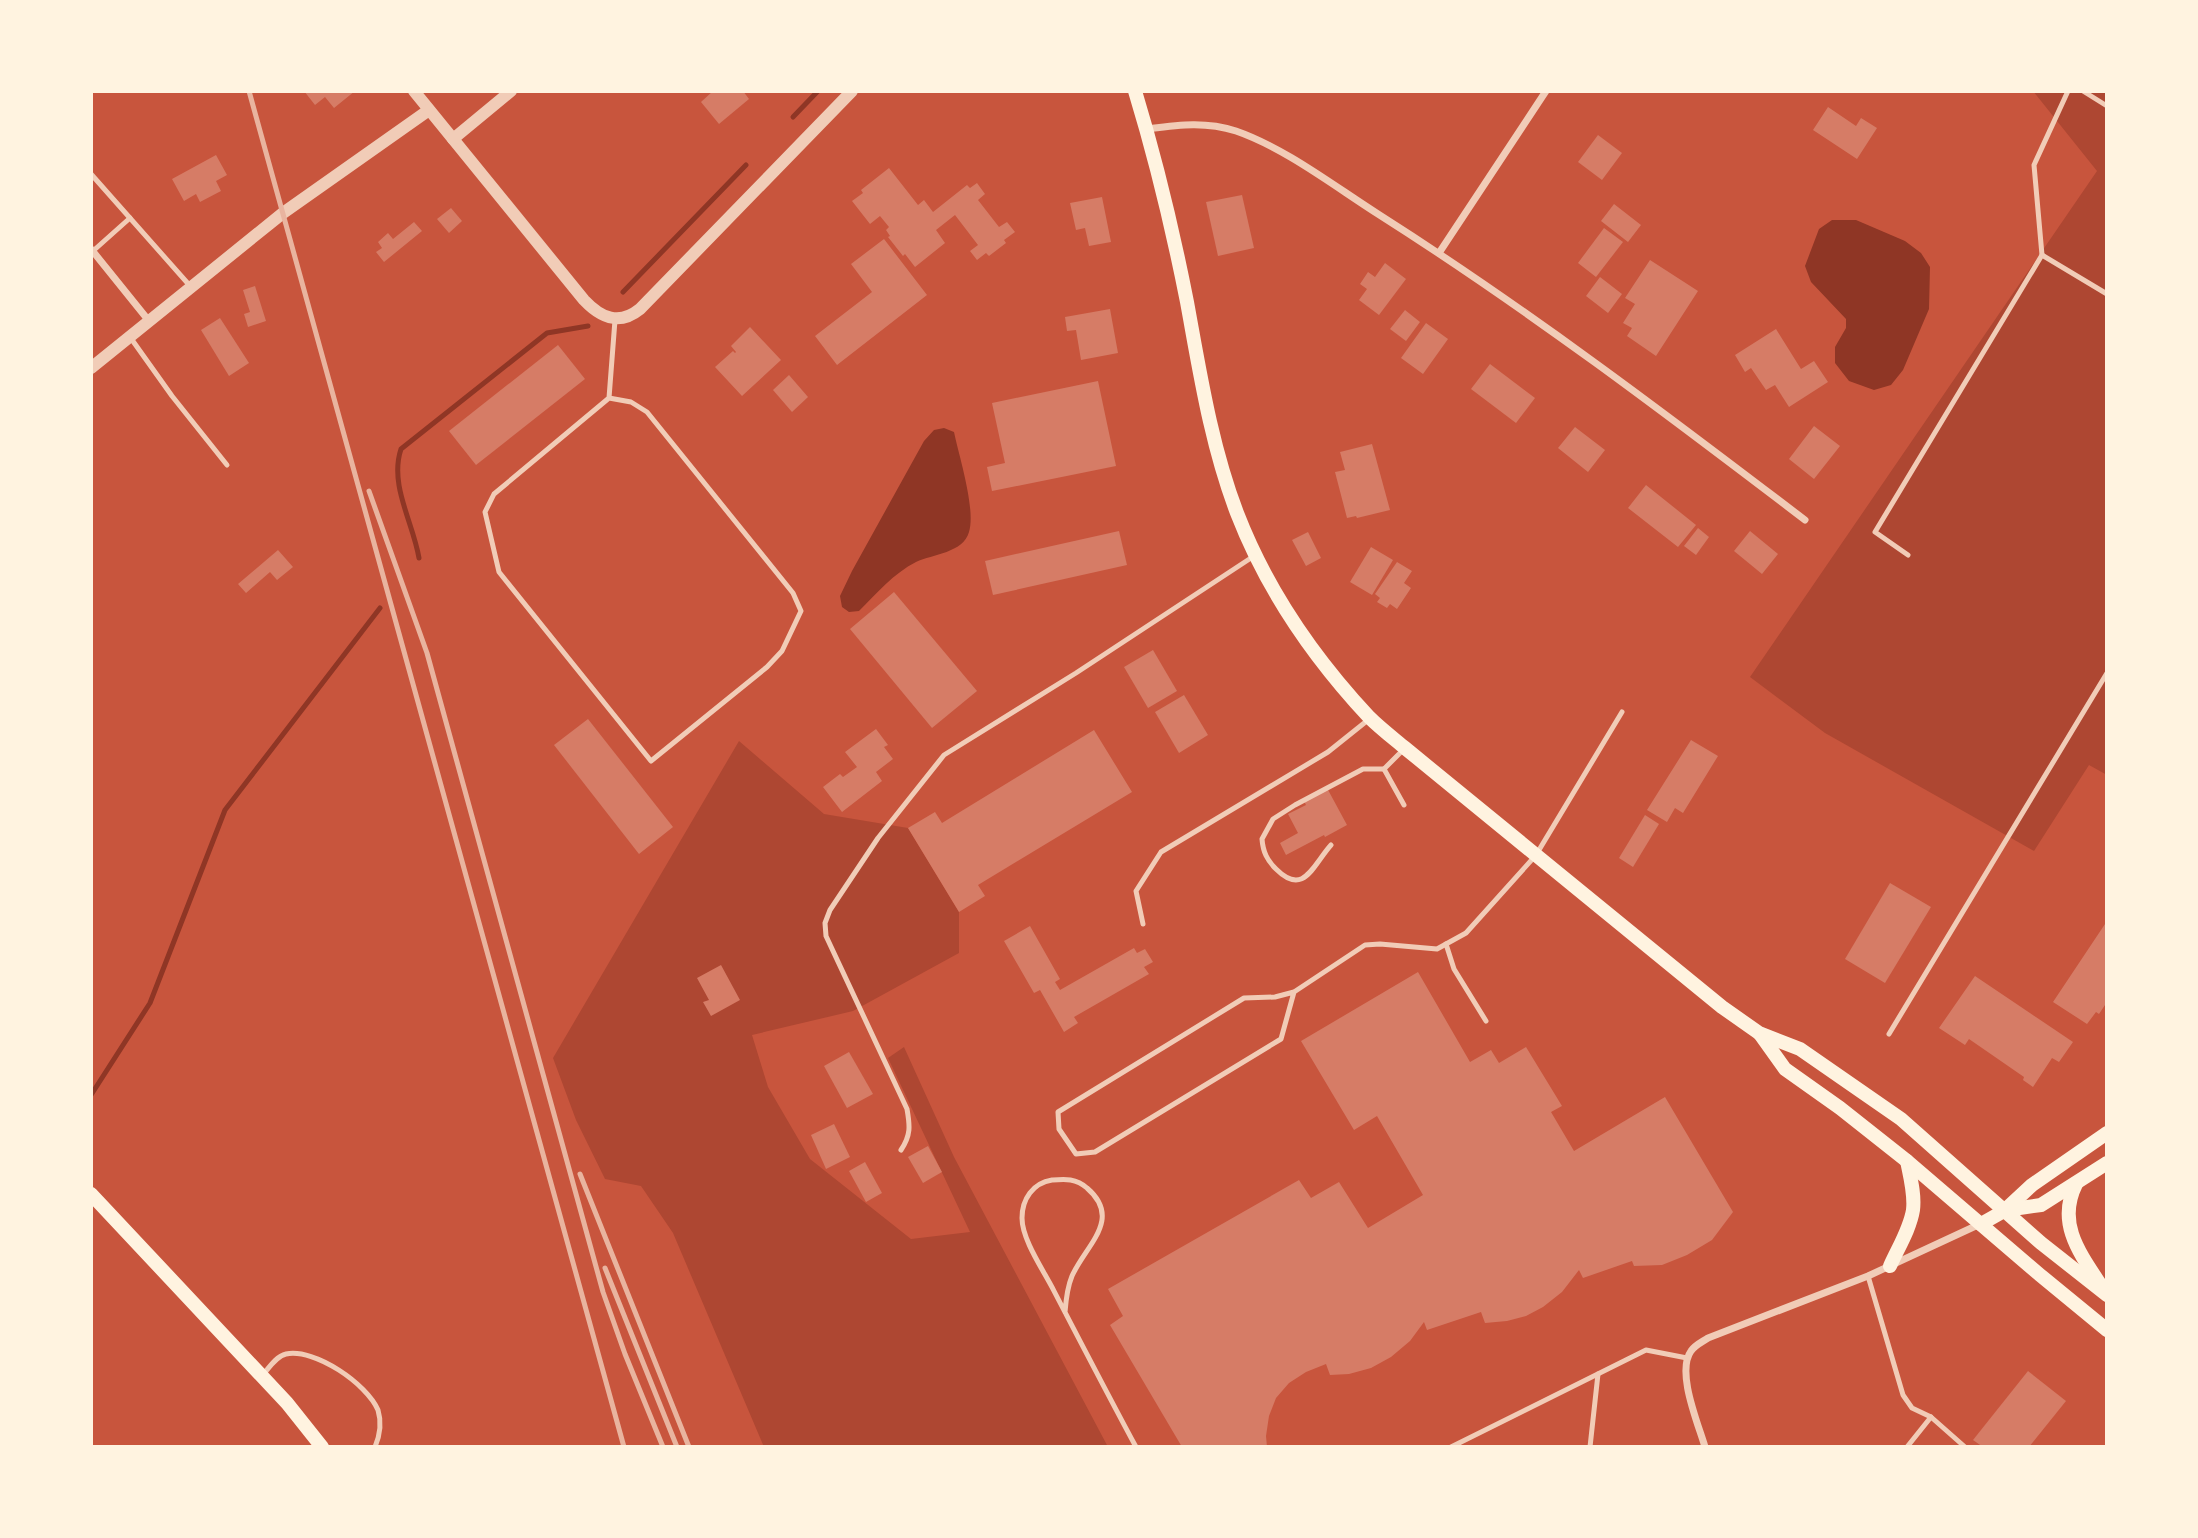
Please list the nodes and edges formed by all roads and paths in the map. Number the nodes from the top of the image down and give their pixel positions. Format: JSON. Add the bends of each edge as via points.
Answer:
{"nodes":[{"id":1,"x":414,"y":91,"type":"edge"},
{"id":2,"x":511,"y":91,"type":"edge"},
{"id":3,"x":852,"y":91,"type":"edge"},
{"id":4,"x":1135,"y":91,"type":"edge"},
{"id":5,"x":1146,"y":91,"type":"edge"},
{"id":6,"x":1546,"y":91,"type":"edge"},
{"id":7,"x":2068,"y":91,"type":"edge"},
{"id":8,"x":2083,"y":91,"type":"edge"},
{"id":9,"x":2107,"y":106,"type":"edge"},
{"id":10,"x":429,"y":110,"type":"junction"},
{"id":11,"x":1146,"y":129,"type":"junction"},
{"id":12,"x":453,"y":139,"type":"junction"},
{"id":13,"x":91,"y":174,"type":"edge"},
{"id":14,"x":130,"y":218,"type":"junction"},
{"id":15,"x":92,"y":250,"type":"edge"},
{"id":16,"x":1439,"y":253,"type":"junction"},
{"id":17,"x":2042,"y":255,"type":"junction"},
{"id":18,"x":191,"y":287,"type":"junction"},
{"id":19,"x":2107,"y":293,"type":"edge"},
{"id":20,"x":615,"y":320,"type":"junction"},
{"id":21,"x":149,"y":321,"type":"junction"},
{"id":22,"x":130,"y":337,"type":"junction"},
{"id":23,"x":91,"y":368,"type":"edge"},
{"id":24,"x":609,"y":397,"type":"junction"},
{"id":25,"x":227,"y":465,"type":"dead end"},
{"id":26,"x":1805,"y":520,"type":"dead end"},
{"id":27,"x":1255,"y":555,"type":"junction"},
{"id":28,"x":1908,"y":555,"type":"dead end"},
{"id":29,"x":2107,"y":673,"type":"edge"},
{"id":30,"x":1622,"y":712,"type":"dead end"},
{"id":31,"x":1371,"y":718,"type":"junction"},
{"id":32,"x":1405,"y":748,"type":"junction"},
{"id":33,"x":1384,"y":769,"type":"junction"},
{"id":34,"x":1404,"y":805,"type":"dead end"},
{"id":35,"x":1331,"y":845,"type":"dead end"},
{"id":36,"x":1536,"y":855,"type":"junction"},
{"id":37,"x":1143,"y":924,"type":"dead end"},
{"id":38,"x":1446,"y":944,"type":"junction"},
{"id":39,"x":1294,"y":992,"type":"junction"},
{"id":40,"x":1486,"y":1021,"type":"dead end"},
{"id":41,"x":1759,"y":1033,"type":"junction"},
{"id":42,"x":1889,"y":1034,"type":"dead end"},
{"id":43,"x":2107,"y":1133,"type":"edge"},
{"id":44,"x":901,"y":1150,"type":"dead end"},
{"id":45,"x":1907,"y":1161,"type":"junction"},
{"id":46,"x":2107,"y":1163,"type":"edge"},
{"id":47,"x":2076,"y":1184,"type":"junction"},
{"id":48,"x":91,"y":1194,"type":"edge"},
{"id":49,"x":2004,"y":1211,"type":"junction"},
{"id":50,"x":1981,"y":1224,"type":"junction"},
{"id":51,"x":1890,"y":1266,"type":"junction"},
{"id":52,"x":1868,"y":1276,"type":"junction"},
{"id":53,"x":2106,"y":1294,"type":"edge"},
{"id":54,"x":1065,"y":1312,"type":"junction"},
{"id":55,"x":2107,"y":1330,"type":"edge"},
{"id":56,"x":1687,"y":1358,"type":"junction"},
{"id":57,"x":1598,"y":1374,"type":"junction"},
{"id":58,"x":262,"y":1376,"type":"junction"},
{"id":59,"x":1931,"y":1416,"type":"junction"},
{"id":60,"x":322,"y":1447,"type":"edge"},
{"id":61,"x":374,"y":1447,"type":"edge"},
{"id":62,"x":1136,"y":1447,"type":"edge"},
{"id":63,"x":1451,"y":1447,"type":"edge"},
{"id":64,"x":1590,"y":1447,"type":"edge"},
{"id":65,"x":1705,"y":1447,"type":"edge"},
{"id":66,"x":1907,"y":1447,"type":"edge"},
{"id":67,"x":1965,"y":1447,"type":"edge"}],
"edges":[{"from":1,"to":10,"type":"street"},
{"from":2,"to":12,"type":"street"},
{"from":3,"to":20,"type":"street","via":[[640,309]]},
{"from":4,"to":11,"type":"main road"},
{"from":5,"to":11,"type":"main road"},
{"from":6,"to":16,"type":"street"},
{"from":7,"to":17,"type":"lane","via":[[2034,164]]},
{"from":8,"to":9,"type":"lane"},
{"from":10,"to":12,"type":"street"},
{"from":10,"to":18,"type":"street","via":[[283,214]]},
{"from":11,"to":16,"type":"street","via":[[1206,124],[1253,138]]},
{"from":11,"to":27,"type":"main road","via":[[1219,456]]},
{"from":12,"to":20,"type":"street","via":[[584,300]]},
{"from":13,"to":14,"type":"lane"},
{"from":14,"to":15,"type":"lane"},
{"from":14,"to":18,"type":"lane"},
{"from":15,"to":21,"type":"street"},
{"from":16,"to":26,"type":"street","via":[[1633,390]]},
{"from":17,"to":19,"type":"lane"},
{"from":17,"to":28,"type":"lane","via":[[1875,532]]},
{"from":18,"to":21,"type":"street"},
{"from":20,"to":24,"type":"lane"},
{"from":21,"to":22,"type":"street"},
{"from":22,"to":23,"type":"street"},
{"from":22,"to":25,"type":"lane"},
{"from":24,"to":24,"type":"lane","via":[[494,494],[485,512],[499,572],[651,761],[767,667],[782,651],[801,611],[793,593],[647,412]]},
{"from":27,"to":31,"type":"main road","via":[[1301,632]]},
{"from":27,"to":44,"type":"lane","via":[[944,755],[878,838],[830,909],[826,936],[907,1109],[911,1127]]},
{"from":29,"to":42,"type":"lane"},
{"from":30,"to":36,"type":"lane"},
{"from":31,"to":32,"type":"main road"},
{"from":31,"to":37,"type":"lane","via":[[1328,752],[1161,852],[1136,891]]},
{"from":32,"to":33,"type":"lane"},
{"from":32,"to":36,"type":"main road"},
{"from":33,"to":34,"type":"lane"},
{"from":33,"to":35,"type":"lane","via":[[1363,769],[1295,805],[1273,819],[1262,839],[1270,863],[1294,881],[1308,874]]},
{"from":36,"to":38,"type":"lane","via":[[1466,933]]},
{"from":36,"to":41,"type":"main road"},
{"from":38,"to":39,"type":"lane","via":[[1437,949],[1366,945]]},
{"from":38,"to":40,"type":"lane","via":[[1454,969]]},
{"from":39,"to":39,"type":"lane","via":[[1244,998],[1058,1112],[1059,1129],[1076,1154],[1095,1152],[1281,1039]]},
{"from":41,"to":45,"type":"main road","via":[[1785,1069]]},
{"from":41,"to":49,"type":"main road","via":[[1800,1049],[1890,1111]]},
{"from":43,"to":49,"type":"main road","via":[[2032,1185]]},
{"from":45,"to":50,"type":"main road"},
{"from":45,"to":51,"type":"main road","via":[[1913,1210]]},
{"from":46,"to":47,"type":"main road"},
{"from":47,"to":49,"type":"main road","via":[[2041,1205]]},
{"from":47,"to":53,"type":"main road","via":[[2069,1197],[2068,1226]]},
{"from":48,"to":58,"type":"main road"},
{"from":49,"to":50,"type":"main road"},
{"from":49,"to":53,"type":"main road"},
{"from":50,"to":51,"type":"street"},
{"from":50,"to":55,"type":"main road"},
{"from":51,"to":52,"type":"street"},
{"from":52,"to":56,"type":"street","via":[[1708,1338],[1692,1348]]},
{"from":52,"to":59,"type":"lane","via":[[1903,1395],[1912,1408]]},
{"from":54,"to":54,"type":"lane","via":[[1073,1273],[1103,1223],[1095,1195],[1080,1181],[1064,1179],[1046,1181],[1031,1190],[1021,1220]]},
{"from":54,"to":62,"type":"lane"},
{"from":56,"to":57,"type":"lane","via":[[1646,1350]]},
{"from":56,"to":65,"type":"street","via":[[1684,1369]]},
{"from":57,"to":63,"type":"lane"},
{"from":57,"to":64,"type":"lane"},
{"from":58,"to":60,"type":"main road"},
{"from":58,"to":61,"type":"lane","via":[[287,1354],[332,1366],[368,1393],[378,1411],[381,1427]]},
{"from":59,"to":66,"type":"lane"},
{"from":59,"to":67,"type":"lane"}]}
